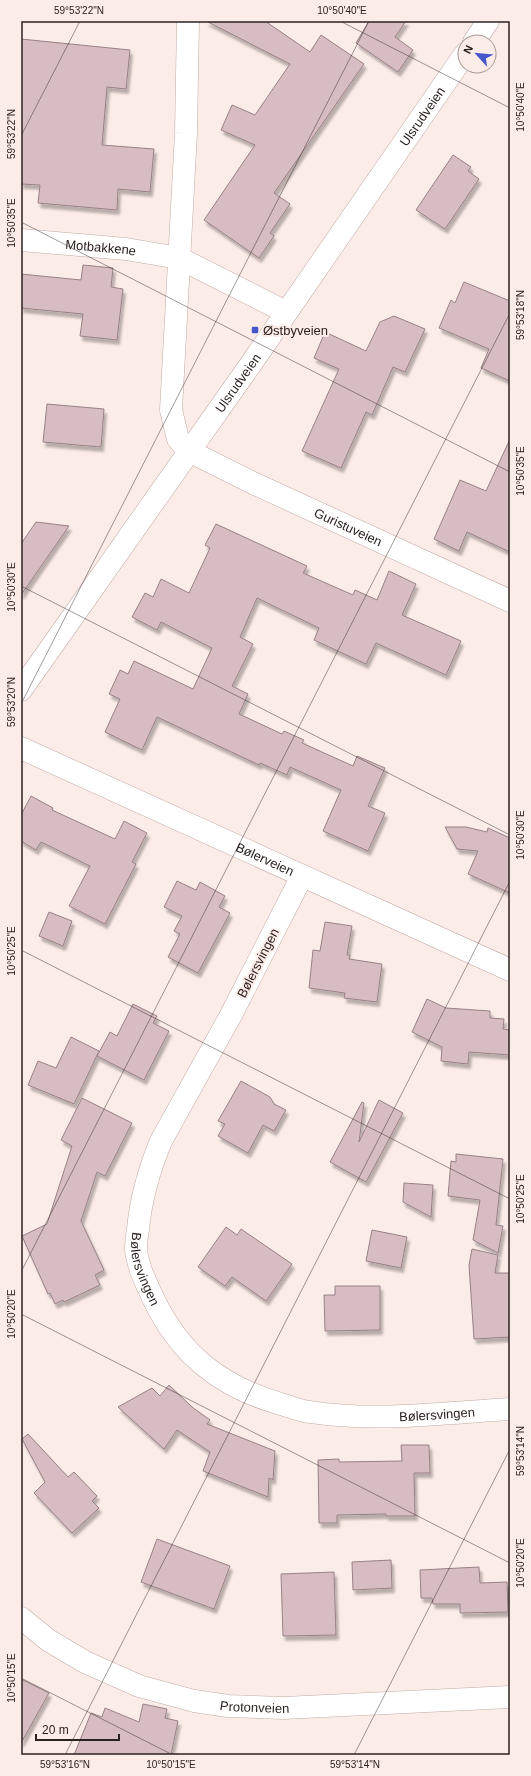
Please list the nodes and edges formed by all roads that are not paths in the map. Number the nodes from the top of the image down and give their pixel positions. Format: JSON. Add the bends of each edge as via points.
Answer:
{"nodes":[{"id":1,"x":188,"y":21,"type":"edge"},
{"id":2,"x":488,"y":21,"type":"edge"},
{"id":3,"x":479,"y":34,"type":"edge"},
{"id":4,"x":457,"y":66,"type":"edge"},
{"id":5,"x":21,"y":240,"type":"edge"},
{"id":6,"x":179,"y":258,"type":"junction"},
{"id":7,"x":286,"y":312,"type":"junction"},
{"id":8,"x":188,"y":451,"type":"junction"},
{"id":9,"x":510,"y":601,"type":"edge"},
{"id":10,"x":21,"y":690,"type":"edge"},
{"id":11,"x":21,"y":748,"type":"edge"},
{"id":12,"x":302,"y":876,"type":"junction"},
{"id":13,"x":510,"y":970,"type":"edge"},
{"id":14,"x":510,"y":1409,"type":"edge"},
{"id":15,"x":21,"y":1618,"type":"edge"},
{"id":16,"x":510,"y":1697,"type":"edge"}],
"edges":[{"from":1,"to":6,"type":"street","via":[[186,132]]},
{"from":2,"to":3,"type":"street"},
{"from":4,"to":7,"type":"street","name":"Ulsrudveien"},
{"from":5,"to":6,"type":"street","name":"Motbakkene","via":[[126,249]]},
{"from":6,"to":7,"type":"street","name":"Motbakkene"},
{"from":6,"to":8,"type":"street","via":[[170,410],[178,439]]},
{"from":7,"to":8,"type":"street","name":"Ulsrudveien"},
{"from":8,"to":9,"type":"street","name":"Guristuveien"},
{"from":8,"to":10,"type":"street","name":"Ulsrudveien"},
{"from":11,"to":12,"type":"street","name":"Bølerveien"},
{"from":12,"to":13,"type":"street","name":"Bølerveien"},
{"from":12,"to":14,"type":"street","name":"Bølersvingen","via":[[152,1162],[140,1210],[136,1248],[140,1272],[163,1319],[179,1341],[199,1362],[229,1384],[256,1397],[309,1412],[343,1415],[420,1415]]},
{"from":15,"to":16,"type":"street","name":"Protonveien","via":[[48,1640],[85,1662],[139,1686],[194,1701],[228,1706],[284,1708]]}]}
